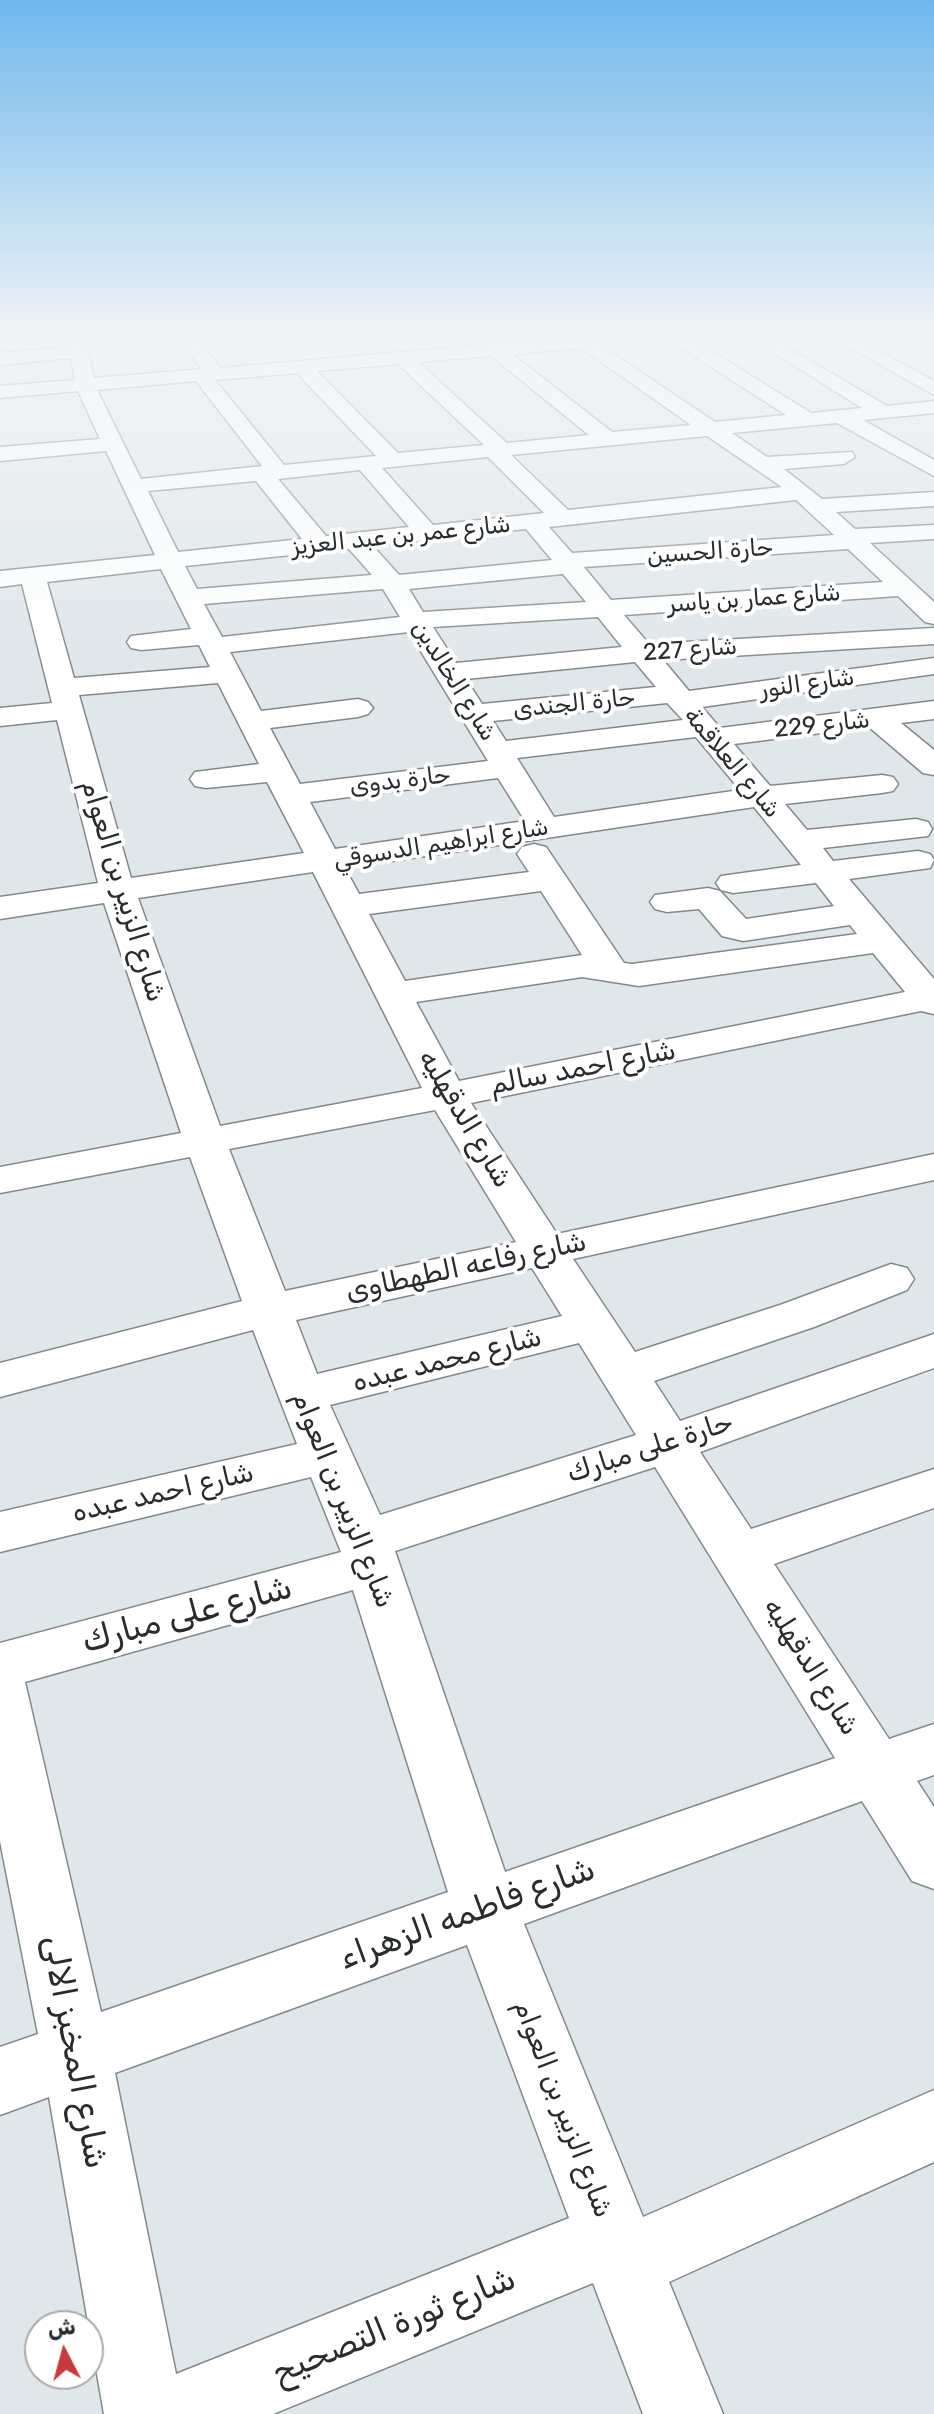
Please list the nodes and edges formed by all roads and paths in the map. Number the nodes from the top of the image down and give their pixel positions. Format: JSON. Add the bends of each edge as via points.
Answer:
{"nodes":[{"id":1,"x":116,"y":449,"type":"edge"},
{"id":2,"x":255,"y":449,"type":"edge"},
{"id":3,"x":382,"y":449,"type":"edge"},
{"id":4,"x":511,"y":449,"type":"edge"},
{"id":5,"x":641,"y":449,"type":"edge"},
{"id":6,"x":741,"y":449,"type":"edge"},
{"id":7,"x":898,"y":449,"type":"edge"},
{"id":8,"x":497,"y":450,"type":"junction"},
{"id":9,"x":655,"y":455,"type":"dead end"},
{"id":10,"x":844,"y":457,"type":"dead end"},
{"id":11,"x":392,"y":460,"type":"junction"},
{"id":12,"x":709,"y":460,"type":"dead end"},
{"id":13,"x":757,"y":460,"type":"junction"},
{"id":14,"x":365,"y":463,"type":"junction"},
{"id":15,"x":934,"y":469,"type":"edge"},
{"id":16,"x":270,"y":472,"type":"junction"},
{"id":17,"x":841,"y":482,"type":"dead end"},
{"id":18,"x":134,"y":486,"type":"junction"},
{"id":19,"x":806,"y":495,"type":"junction"},
{"id":20,"x":934,"y":499,"type":"edge"},
{"id":21,"x":727,"y":525,"type":"dead end"},
{"id":22,"x":934,"y":532,"type":"edge"},
{"id":23,"x":427,"y":533,"type":"junction"},
{"id":24,"x":854,"y":539,"type":"junction"},
{"id":25,"x":319,"y":544,"type":"junction"},
{"id":26,"x":559,"y":548,"type":"junction"},
{"id":27,"x":362,"y":549,"type":"junction"},
{"id":28,"x":747,"y":550,"type":"junction"},
{"id":29,"x":169,"y":561,"type":"junction"},
{"id":30,"x":721,"y":575,"type":"dead end"},
{"id":31,"x":16,"y":577,"type":"edge"},
{"id":32,"x":904,"y":577,"type":"junction"},
{"id":33,"x":392,"y":582,"type":"junction"},
{"id":34,"x":188,"y":598,"type":"junction"},
{"id":35,"x":604,"y":608,"type":"junction"},
{"id":36,"x":934,"y":616,"type":"edge"},
{"id":37,"x":416,"y":622,"type":"junction"},
{"id":38,"x":934,"y":636,"type":"edge"},
{"id":39,"x":141,"y":642,"type":"dead end"},
{"id":40,"x":772,"y":644,"type":"junction"},
{"id":41,"x":215,"y":652,"type":"junction"},
{"id":42,"x":641,"y":653,"type":"junction"},
{"id":43,"x":934,"y":666,"type":"edge"},
{"id":44,"x":447,"y":672,"type":"junction"},
{"id":45,"x":801,"y":684,"type":"junction"},
{"id":46,"x":677,"y":697,"type":"junction"},
{"id":47,"x":66,"y":699,"type":"junction"},
{"id":48,"x":358,"y":708,"type":"dead end"},
{"id":49,"x":934,"y":710,"type":"edge"},
{"id":50,"x":474,"y":714,"type":"junction"},
{"id":51,"x":0,"y":717,"type":"edge"},
{"id":52,"x":878,"y":719,"type":"junction"},
{"id":53,"x":253,"y":721,"type":"junction"},
{"id":54,"x":706,"y":733,"type":"junction"},
{"id":55,"x":502,"y":759,"type":"junction"},
{"id":56,"x":934,"y":766,"type":"edge"},
{"id":57,"x":206,"y":779,"type":"dead end"},
{"id":58,"x":286,"y":783,"type":"junction"},
{"id":59,"x":882,"y":784,"type":"dead end"},
{"id":60,"x":759,"y":797,"type":"junction"},
{"id":61,"x":532,"y":830,"type":"junction"},
{"id":62,"x":797,"y":841,"type":"junction"},
{"id":63,"x":326,"y":861,"type":"junction"},
{"id":64,"x":822,"y":871,"type":"junction"},
{"id":65,"x":551,"y":879,"type":"junction"},
{"id":66,"x":733,"y":883,"type":"dead end"},
{"id":67,"x":118,"y":892,"type":"junction"},
{"id":68,"x":667,"y":902,"type":"dead end"},
{"id":69,"x":350,"y":906,"type":"junction"},
{"id":70,"x":0,"y":908,"type":"edge"},
{"id":71,"x":858,"y":913,"type":"junction"},
{"id":72,"x":882,"y":941,"type":"junction"},
{"id":73,"x":612,"y":972,"type":"junction"},
{"id":74,"x":395,"y":994,"type":"junction"},
{"id":75,"x":932,"y":1001,"type":"edge"},
{"id":76,"x":446,"y":1096,"type":"junction"},
{"id":77,"x":205,"y":1141,"type":"junction"},
{"id":78,"x":934,"y":1167,"type":"edge"},
{"id":79,"x":0,"y":1180,"type":"edge"},
{"id":80,"x":545,"y":1250,"type":"junction"},
{"id":81,"x":891,"y":1279,"type":"dead end"},
{"id":82,"x":269,"y":1310,"type":"junction"},
{"id":83,"x":593,"y":1324,"type":"junction"},
{"id":84,"x":934,"y":1350,"type":"edge"},
{"id":85,"x":624,"y":1373,"type":"junction"},
{"id":86,"x":0,"y":1380,"type":"edge"},
{"id":87,"x":301,"y":1395,"type":"junction"},
{"id":88,"x":670,"y":1443,"type":"junction"},
{"id":89,"x":327,"y":1455,"type":"junction"},
{"id":90,"x":934,"y":1488,"type":"edge"},
{"id":91,"x":0,"y":1532,"type":"edge"},
{"id":92,"x":369,"y":1552,"type":"junction"},
{"id":93,"x":740,"y":1554,"type":"junction"},
{"id":94,"x":0,"y":1666,"type":"edge"},
{"id":95,"x":0,"y":1691,"type":"edge"},
{"id":96,"x":905,"y":1759,"type":"edge"},
{"id":97,"x":934,"y":1861,"type":"edge"},
{"id":98,"x":485,"y":1907,"type":"junction"},
{"id":99,"x":76,"y":2054,"type":"junction"},
{"id":100,"x":0,"y":2081,"type":"edge"},
{"id":101,"x":934,"y":2125,"type":"edge"},
{"id":102,"x":618,"y":2251,"type":"junction"},
{"id":103,"x":144,"y":2414,"type":"edge"},
{"id":104,"x":176,"y":2414,"type":"edge"},
{"id":105,"x":683,"y":2414,"type":"edge"}],
"edges":[{"from":1,"to":18,"type":"street","name":"شارع الدقهليه"},
{"from":2,"to":16,"type":"street"},
{"from":3,"to":11,"type":"street"},
{"from":4,"to":8,"type":"street"},
{"from":5,"to":9,"type":"street"},
{"from":6,"to":13,"type":"street"},
{"from":7,"to":15,"type":"street"},
{"from":8,"to":11,"type":"street"},
{"from":8,"to":26,"type":"street"},
{"from":10,"to":13,"type":"street"},
{"from":11,"to":14,"type":"street"},
{"from":12,"to":13,"type":"street"},
{"from":13,"to":19,"type":"street"},
{"from":14,"to":16,"type":"street"},
{"from":14,"to":23,"type":"street"},
{"from":16,"to":18,"type":"street"},
{"from":16,"to":25,"type":"street"},
{"from":17,"to":19,"type":"street","name":"شارع عمر بن عبد العزيز"},
{"from":18,"to":29,"type":"street","name":"شارع الدقهليه"},
{"from":19,"to":20,"type":"street"},
{"from":19,"to":24,"type":"street"},
{"from":19,"to":26,"type":"street","name":"شارع عمر بن عبد العزيز"},
{"from":21,"to":28,"type":"street"},
{"from":22,"to":24,"type":"street","name":"حارة الحسين"},
{"from":23,"to":26,"type":"street","name":"شارع عمر بن عبد العزيز"},
{"from":23,"to":27,"type":"street","name":"شارع عمر بن عبد العزيز"},
{"from":24,"to":28,"type":"street","name":"حارة الحسين"},
{"from":24,"to":32,"type":"street"},
{"from":25,"to":27,"type":"street","name":"شارع عمر بن عبد العزيز"},
{"from":25,"to":29,"type":"street","name":"شارع عمر بن عبد العزيز"},
{"from":26,"to":27,"type":"street"},
{"from":26,"to":28,"type":"street","name":"حارة الحسين"},
{"from":26,"to":30,"type":"street"},
{"from":26,"to":33,"type":"street","name":"حارة الحسين"},
{"from":26,"to":35,"type":"street","name":"شارع العلاقمة"},
{"from":27,"to":33,"type":"street","name":"شارع الخالدين"},
{"from":29,"to":31,"type":"street","name":"شارع عمر بن عبد العزيز"},
{"from":29,"to":34,"type":"street","name":"شارع الدقهليه"},
{"from":31,"to":47,"type":"street","name":"شارع الزبير بن العوام"},
{"from":32,"to":35,"type":"street","name":"شارع عمار بن ياسر"},
{"from":32,"to":36,"type":"street"},
{"from":33,"to":34,"type":"street","name":"حارة الحسين"},
{"from":33,"to":37,"type":"street","name":"شارع الخالدين"},
{"from":34,"to":41,"type":"street","name":"شارع الدقهليه"},
{"from":35,"to":37,"type":"street","name":"شارع عمار بن ياسر"},
{"from":35,"to":42,"type":"street","name":"شارع العلاقمة"},
{"from":37,"to":41,"type":"street","name":"شارع عمار بن ياسر"},
{"from":37,"to":44,"type":"street","name":"شارع الخالدين"},
{"from":38,"to":40,"type":"street","name":"شارع 227"},
{"from":39,"to":41,"type":"street"},
{"from":40,"to":42,"type":"street","name":"شارع 227"},
{"from":40,"to":45,"type":"street"},
{"from":41,"to":47,"type":"street"},
{"from":41,"to":53,"type":"street","name":"شارع الدقهليه"},
{"from":42,"to":44,"type":"street","name":"شارع 227"},
{"from":42,"to":46,"type":"street","name":"شارع العلاقمة"},
{"from":43,"to":45,"type":"street","name":"شارع النور"},
{"from":44,"to":50,"type":"street","name":"شارع الخالدين"},
{"from":45,"to":46,"type":"street","name":"شارع النور"},
{"from":46,"to":50,"type":"street","name":"حارة الجندى"},
{"from":46,"to":54,"type":"street","name":"شارع العلاقمة"},
{"from":47,"to":51,"type":"street"},
{"from":47,"to":67,"type":"street","name":"شارع الزبير بن العوام"},
{"from":48,"to":53,"type":"street"},
{"from":49,"to":52,"type":"street","name":"شارع 229"},
{"from":50,"to":55,"type":"street","name":"شارع الخالدين"},
{"from":52,"to":54,"type":"street","name":"شارع 229"},
{"from":52,"to":56,"type":"street"},
{"from":53,"to":58,"type":"street","name":"شارع الدقهليه"},
{"from":54,"to":55,"type":"street","name":"شارع 229"},
{"from":54,"to":60,"type":"street","name":"شارع العلاقمة"},
{"from":55,"to":58,"type":"street","name":"حارة بدوى"},
{"from":55,"to":61,"type":"street","name":"شارع الخالدين"},
{"from":57,"to":58,"type":"street","name":"حارة بدوى"},
{"from":58,"to":63,"type":"street","name":"شارع الدقهليه"},
{"from":59,"to":60,"type":"street","name":"شارع ابراهيم الدسوقي"},
{"from":60,"to":61,"type":"street","name":"شارع ابراهيم الدسوقي"},
{"from":60,"to":62,"type":"street","name":"شارع العلاقمة"},
{"from":61,"to":63,"type":"street","name":"شارع ابراهيم الدسوقي"},
{"from":61,"to":65,"type":"street","name":"شارع الخالدين"},
{"from":62,"to":64,"type":"street","name":"شارع العلاقمة"},
{"from":62,"to":64,"type":"street","via":[[917,845]]},
{"from":63,"to":67,"type":"street","name":"شارع ابراهيم الدسوقي"},
{"from":63,"to":69,"type":"street","name":"شارع الدقهليه"},
{"from":64,"to":66,"type":"street"},
{"from":64,"to":71,"type":"street","name":"شارع العلاقمة"},
{"from":65,"to":69,"type":"street"},
{"from":65,"to":73,"type":"street","name":"شارع الخالدين"},
{"from":67,"to":70,"type":"street","name":"شارع ابراهيم الدسوقي"},
{"from":67,"to":77,"type":"street","name":"شارع الزبير بن العوام"},
{"from":68,"to":71,"type":"street","via":[[708,898],[743,930]]},
{"from":69,"to":74,"type":"street","name":"شارع الدقهليه"},
{"from":71,"to":72,"type":"street","name":"شارع العلاقمة"},
{"from":72,"to":73,"type":"street","via":[[639,975]]},
{"from":72,"to":75,"type":"street","name":"شارع العلاقمة"},
{"from":73,"to":74,"type":"street","via":[[582,966]]},
{"from":74,"to":76,"type":"street","name":"شارع الدقهليه"},
{"from":75,"to":76,"type":"street","name":"شارع احمد سالم"},
{"from":76,"to":77,"type":"street","name":"شارع احمد سالم"},
{"from":76,"to":80,"type":"street","name":"شارع الدقهليه"},
{"from":77,"to":79,"type":"street","name":"شارع احمد سالم"},
{"from":77,"to":82,"type":"street","name":"شارع الزبير بن العوام"},
{"from":78,"to":80,"type":"street","name":"شارع رفاعه الطهطاوى"},
{"from":80,"to":82,"type":"street","name":"شارع رفاعه الطهطاوى"},
{"from":80,"to":83,"type":"street","name":"شارع الدقهليه"},
{"from":81,"to":85,"type":"street"},
{"from":82,"to":86,"type":"street","name":"شارع رفاعه الطهطاوى"},
{"from":82,"to":87,"type":"street","name":"شارع الزبير بن العوام"},
{"from":83,"to":85,"type":"street","name":"شارع الدقهليه"},
{"from":83,"to":87,"type":"street","name":"شارع محمد عبده"},
{"from":84,"to":88,"type":"street","name":"حارة على مبارك"},
{"from":85,"to":88,"type":"street","name":"شارع الدقهليه"},
{"from":87,"to":89,"type":"street","name":"شارع الزبير بن العوام"},
{"from":88,"to":92,"type":"street","name":"حارة على مبارك"},
{"from":88,"to":93,"type":"street","name":"شارع الدقهليه"},
{"from":89,"to":91,"type":"street","name":"شارع احمد عبده"},
{"from":89,"to":92,"type":"street","name":"شارع الزبير بن العوام"},
{"from":90,"to":93,"type":"street"},
{"from":92,"to":94,"type":"street","name":"شارع على مبارك"},
{"from":92,"to":98,"type":"street","name":"شارع الزبير بن العوام"},
{"from":93,"to":96,"type":"street","name":"شارع الدقهليه"},
{"from":95,"to":99,"type":"street","name":"شارع المخبز الالى"},
{"from":96,"to":97,"type":"street","name":"شارع الدقهليه"},
{"from":96,"to":98,"type":"street","name":"شارع فاطمه الزهراء"},
{"from":98,"to":99,"type":"street","name":"شارع فاطمه الزهراء"},
{"from":98,"to":102,"type":"street","name":"شارع الزبير بن العوام"},
{"from":99,"to":100,"type":"street","name":"شارع فاطمه الزهراء"},
{"from":99,"to":103,"type":"street","name":"شارع المخبز الالى"},
{"from":101,"to":102,"type":"street","name":"شارع ثورة التصحيح"},
{"from":102,"to":104,"type":"street","name":"شارع ثورة التصحيح"},
{"from":102,"to":105,"type":"street","name":"شارع الزبير بن العوام"}]}
